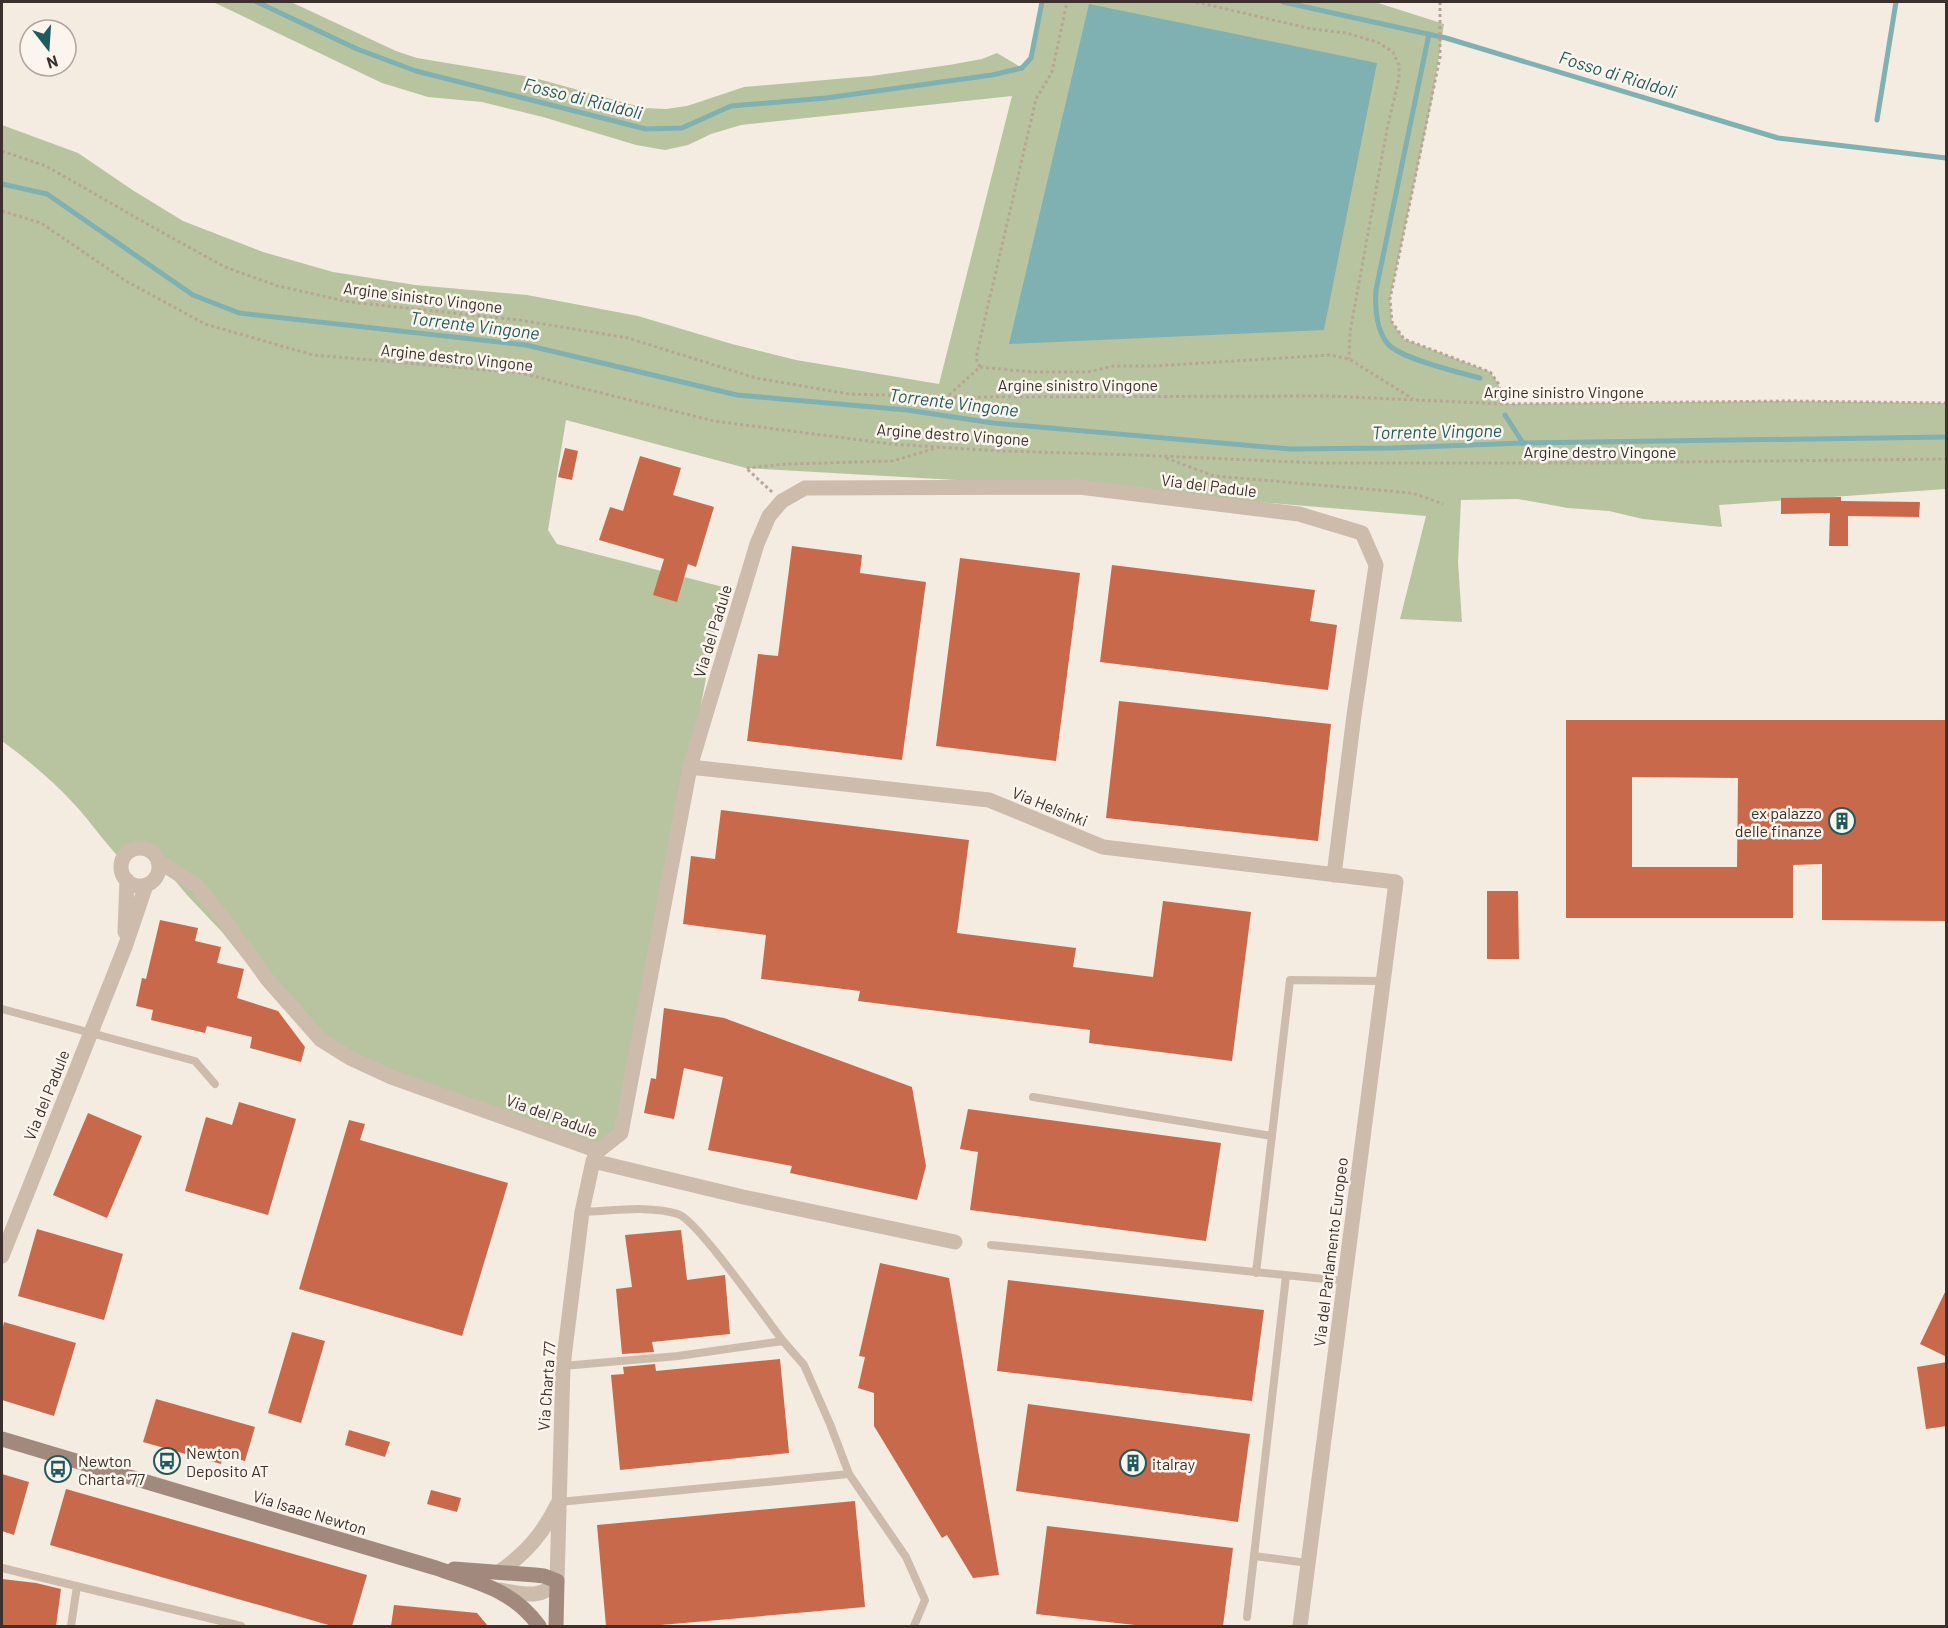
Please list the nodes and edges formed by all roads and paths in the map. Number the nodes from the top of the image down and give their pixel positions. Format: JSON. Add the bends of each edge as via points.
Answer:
{"nodes":[{"id":1,"x":1067,"y":2,"type":"edge"},
{"id":2,"x":1196,"y":2,"type":"edge"},
{"id":3,"x":1440,"y":2,"type":"edge"},
{"id":4,"x":2,"y":151,"type":"edge"},
{"id":5,"x":2,"y":211,"type":"edge"},
{"id":6,"x":1348,"y":359,"type":"junction"},
{"id":7,"x":980,"y":367,"type":"junction"},
{"id":8,"x":948,"y":397,"type":"junction"},
{"id":9,"x":1416,"y":400,"type":"junction"},
{"id":10,"x":1947,"y":403,"type":"edge"},
{"id":11,"x":1504,"y":404,"type":"junction"},
{"id":12,"x":937,"y":447,"type":"junction"},
{"id":13,"x":1162,"y":456,"type":"junction"},
{"id":14,"x":1947,"y":459,"type":"edge"},
{"id":15,"x":782,"y":501,"type":"junction"},
{"id":16,"x":1443,"y":504,"type":"dead end"},
{"id":17,"x":690,"y":767,"type":"junction"},
{"id":18,"x":158,"y":861,"type":"junction"},
{"id":19,"x":1334,"y":875,"type":"junction"},
{"id":20,"x":127,"y":880,"type":"junction"},
{"id":21,"x":1396,"y":882,"type":"joint"},
{"id":22,"x":146,"y":885,"type":"junction"},
{"id":23,"x":124,"y":947,"type":"junction"},
{"id":24,"x":1383,"y":981,"type":"junction"},
{"id":25,"x":2,"y":1010,"type":"edge"},
{"id":26,"x":90,"y":1034,"type":"junction"},
{"id":27,"x":215,"y":1084,"type":"dead end"},
{"id":28,"x":1033,"y":1098,"type":"dead end"},
{"id":29,"x":1272,"y":1136,"type":"junction"},
{"id":30,"x":596,"y":1156,"type":"junction"},
{"id":31,"x":582,"y":1212,"type":"junction"},
{"id":32,"x":955,"y":1242,"type":"dead end"},
{"id":33,"x":992,"y":1245,"type":"dead end"},
{"id":34,"x":2,"y":1256,"type":"edge"},
{"id":35,"x":1256,"y":1273,"type":"junction"},
{"id":36,"x":1286,"y":1276,"type":"junction"},
{"id":37,"x":1344,"y":1281,"type":"junction"},
{"id":38,"x":783,"y":1341,"type":"junction"},
{"id":39,"x":563,"y":1366,"type":"junction"},
{"id":40,"x":2,"y":1439,"type":"edge"},
{"id":41,"x":849,"y":1474,"type":"junction"},
{"id":42,"x":559,"y":1502,"type":"junction"},
{"id":43,"x":1254,"y":1556,"type":"junction"},
{"id":44,"x":1308,"y":1563,"type":"junction"},
{"id":45,"x":2,"y":1568,"type":"edge"},
{"id":46,"x":436,"y":1568,"type":"junction"},
{"id":47,"x":499,"y":1572,"type":"junction"},
{"id":48,"x":557,"y":1581,"type":"junction"},
{"id":49,"x":77,"y":1586,"type":"junction"},
{"id":50,"x":499,"y":1590,"type":"junction"},
{"id":51,"x":1247,"y":1617,"type":"dead end"},
{"id":52,"x":71,"y":1626,"type":"edge"},
{"id":53,"x":241,"y":1626,"type":"edge"},
{"id":54,"x":539,"y":1626,"type":"edge"},
{"id":55,"x":556,"y":1626,"type":"edge"},
{"id":56,"x":914,"y":1626,"type":"edge"},
{"id":57,"x":1300,"y":1626,"type":"edge"}],
"edges":[{"from":1,"to":7,"type":"path","via":[[1052,72],[1036,99],[977,352]]},
{"from":2,"to":6,"type":"path","via":[[1377,42],[1393,52],[1399,65]]},
{"from":3,"to":11,"type":"path","via":[[1440,57],[1390,299],[1392,322],[1404,339],[1490,372]]},
{"from":4,"to":8,"type":"path","name":"Argine sinistro Vingone","via":[[46,166],[225,267],[278,286],[350,302],[519,320],[627,338],[756,378],[849,394]]},
{"from":5,"to":12,"type":"path","name":"Argine destro Vingone","via":[[41,223],[126,281],[205,324],[313,355],[521,373],[714,421]]},
{"from":6,"to":7,"type":"path","via":[[1330,355],[1223,360],[1113,366],[1088,372]]},
{"from":6,"to":9,"type":"path"},
{"from":7,"to":8,"type":"path"},
{"from":8,"to":9,"type":"path","name":"Argine sinistro Vingone","via":[[1329,396]]},
{"from":9,"to":11,"type":"path","name":"Argine sinistro Vingone"},
{"from":10,"to":11,"type":"path","name":"Argine sinistro Vingone"},
{"from":12,"to":13,"type":"path","name":"Argine destro Vingone"},
{"from":12,"to":15,"type":"path","via":[[893,461],[746,468]]},
{"from":13,"to":14,"type":"path","name":"Argine destro Vingone","via":[[1318,463]]},
{"from":13,"to":16,"type":"path","via":[[1214,476],[1412,493]]},
{"from":15,"to":17,"type":"street","name":"Via del Padule","via":[[769,516],[757,544]]},
{"from":15,"to":19,"type":"street","name":"Via del Padule","via":[[805,488],[1079,487],[1299,514],[1362,533],[1376,565]]},
{"from":17,"to":19,"type":"street","name":"Via Helsinki","via":[[989,800],[1103,847]]},
{"from":17,"to":30,"type":"street","name":"Via del Padule","via":[[621,1133]]},
{"from":18,"to":20,"type":"street","name":"Via del Padule","via":[[149,851],[132,850],[123,861],[122,872]]},
{"from":18,"to":22,"type":"street","name":"Via del Padule","via":[[158,873]]},
{"from":18,"to":30,"type":"street","name":"Via del Padule","via":[[197,886],[268,980],[321,1040],[350,1059],[391,1077]]},
{"from":19,"to":21,"type":"street","name":"Via Helsinki"},
{"from":20,"to":22,"type":"street"},
{"from":20,"to":23,"type":"street","name":"Via del Padule"},
{"from":21,"to":24,"type":"street","name":"Via del Parlamento Europeo"},
{"from":22,"to":23,"type":"street","name":"Via del Padule"},
{"from":23,"to":26,"type":"street","name":"Via del Padule"},
{"from":24,"to":29,"type":"lane","via":[[1290,980]]},
{"from":24,"to":37,"type":"street","name":"Via del Parlamento Europeo"},
{"from":25,"to":26,"type":"lane"},
{"from":26,"to":27,"type":"lane","via":[[195,1061]]},
{"from":26,"to":34,"type":"street","name":"Via del Padule"},
{"from":28,"to":29,"type":"lane"},
{"from":29,"to":35,"type":"lane"},
{"from":30,"to":31,"type":"street","name":"Via Charta 77"},
{"from":30,"to":32,"type":"street","via":[[743,1197]]},
{"from":31,"to":38,"type":"lane","via":[[650,1210],[680,1214],[704,1238]]},
{"from":31,"to":39,"type":"street","name":"Via Charta 77"},
{"from":33,"to":35,"type":"lane"},
{"from":35,"to":36,"type":"lane"},
{"from":36,"to":37,"type":"lane"},
{"from":36,"to":43,"type":"lane"},
{"from":37,"to":44,"type":"street","name":"Via del Parlamento Europeo"},
{"from":38,"to":39,"type":"lane","via":[[678,1356]]},
{"from":38,"to":41,"type":"lane","via":[[804,1365]]},
{"from":39,"to":42,"type":"street","name":"Via Charta 77"},
{"from":40,"to":46,"type":"street","name":"Via Isaac Newton"},
{"from":41,"to":42,"type":"lane"},
{"from":41,"to":56,"type":"lane","via":[[906,1557],[925,1600]]},
{"from":42,"to":47,"type":"street","via":[[532,1544]]},
{"from":42,"to":48,"type":"street","name":"Via Charta 77"},
{"from":43,"to":44,"type":"lane"},
{"from":43,"to":51,"type":"lane"},
{"from":44,"to":57,"type":"street","name":"Via del Parlamento Europeo"},
{"from":45,"to":49,"type":"lane"},
{"from":46,"to":47,"type":"street","name":"Via Isaac Newton"},
{"from":46,"to":50,"type":"street","name":"Via Isaac Newton"},
{"from":47,"to":48,"type":"street","name":"Via Isaac Newton","via":[[540,1575]]},
{"from":48,"to":50,"type":"street","name":"Via Isaac Newton","via":[[547,1591],[535,1595]]},
{"from":48,"to":55,"type":"street","name":"Via Charta 77"},
{"from":49,"to":52,"type":"lane"},
{"from":49,"to":53,"type":"lane"},
{"from":50,"to":54,"type":"street","name":"Via Isaac Newton","via":[[521,1605]]}]}
